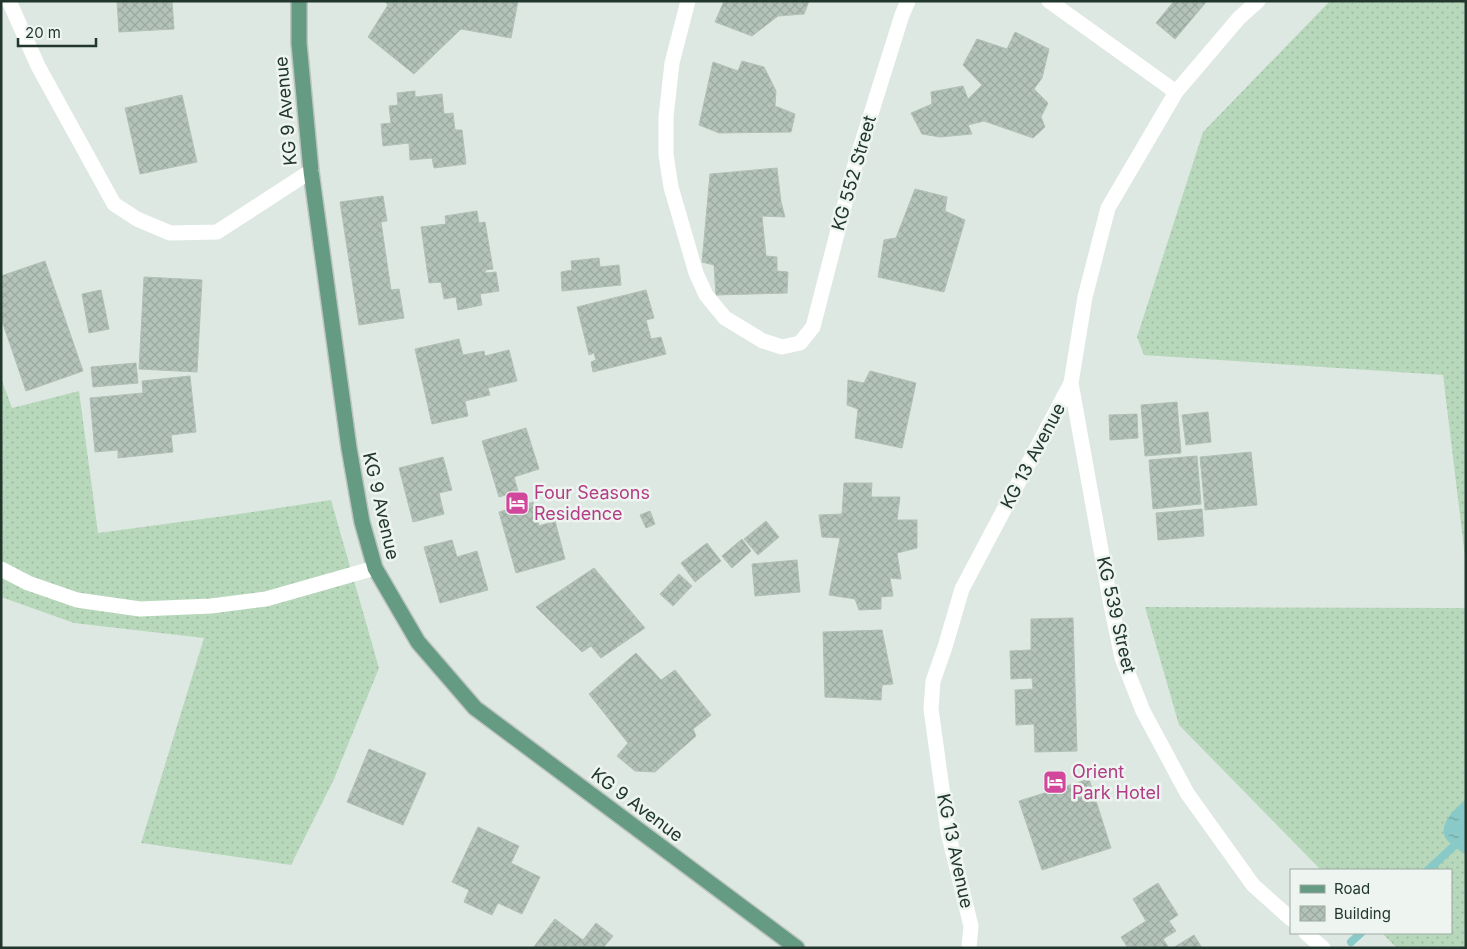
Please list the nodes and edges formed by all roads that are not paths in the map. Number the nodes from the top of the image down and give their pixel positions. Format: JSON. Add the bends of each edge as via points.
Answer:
{"nodes":[{"id":1,"x":9,"y":1,"type":"edge"},
{"id":2,"x":299,"y":1,"type":"edge"},
{"id":3,"x":688,"y":1,"type":"edge"},
{"id":4,"x":908,"y":1,"type":"edge"},
{"id":5,"x":1049,"y":1,"type":"edge"},
{"id":6,"x":1258,"y":1,"type":"edge"},
{"id":7,"x":1176,"y":92,"type":"junction"},
{"id":8,"x":310,"y":171,"type":"junction"},
{"id":9,"x":1071,"y":383,"type":"junction"},
{"id":10,"x":375,"y":568,"type":"junction"},
{"id":11,"x":1,"y":569,"type":"edge"},
{"id":12,"x":1290,"y":918,"type":"edge"},
{"id":13,"x":1307,"y":934,"type":"edge"},
{"id":14,"x":797,"y":948,"type":"edge"},
{"id":15,"x":969,"y":948,"type":"edge"},
{"id":16,"x":1323,"y":948,"type":"edge"}],
"edges":[{"from":1,"to":8,"type":"street","via":[[38,66],[114,204],[137,219],[170,233],[217,232]]},
{"from":2,"to":8,"type":"main road","name":"KG 9 Avenue","via":[[299,43]]},
{"from":3,"to":4,"type":"street","name":"KG 552 Street","via":[[672,63],[666,118],[666,155],[671,187],[696,273],[706,295],[725,318],[763,341],[782,347],[800,343],[813,327],[854,168]]},
{"from":5,"to":7,"type":"street"},
{"from":6,"to":7,"type":"street","name":"KG 13 Avenue","via":[[1239,18]]},
{"from":7,"to":9,"type":"street","name":"KG 13 Avenue","via":[[1108,208],[1085,297]]},
{"from":8,"to":10,"type":"main road","name":"KG 9 Avenue","via":[[349,448],[362,522]]},
{"from":9,"to":12,"type":"street","name":"KG 539 Street","via":[[1122,658],[1143,711],[1187,793],[1253,885]]},
{"from":9,"to":15,"type":"street","name":"KG 13 Avenue","via":[[962,588],[933,681],[931,709],[948,832],[971,926]]},
{"from":10,"to":11,"type":"street","via":[[266,599],[140,610],[77,600],[28,583]]},
{"from":10,"to":14,"type":"main road","name":"KG 9 Avenue","via":[[418,642],[475,708]]},
{"from":13,"to":16,"type":"street"}]}
